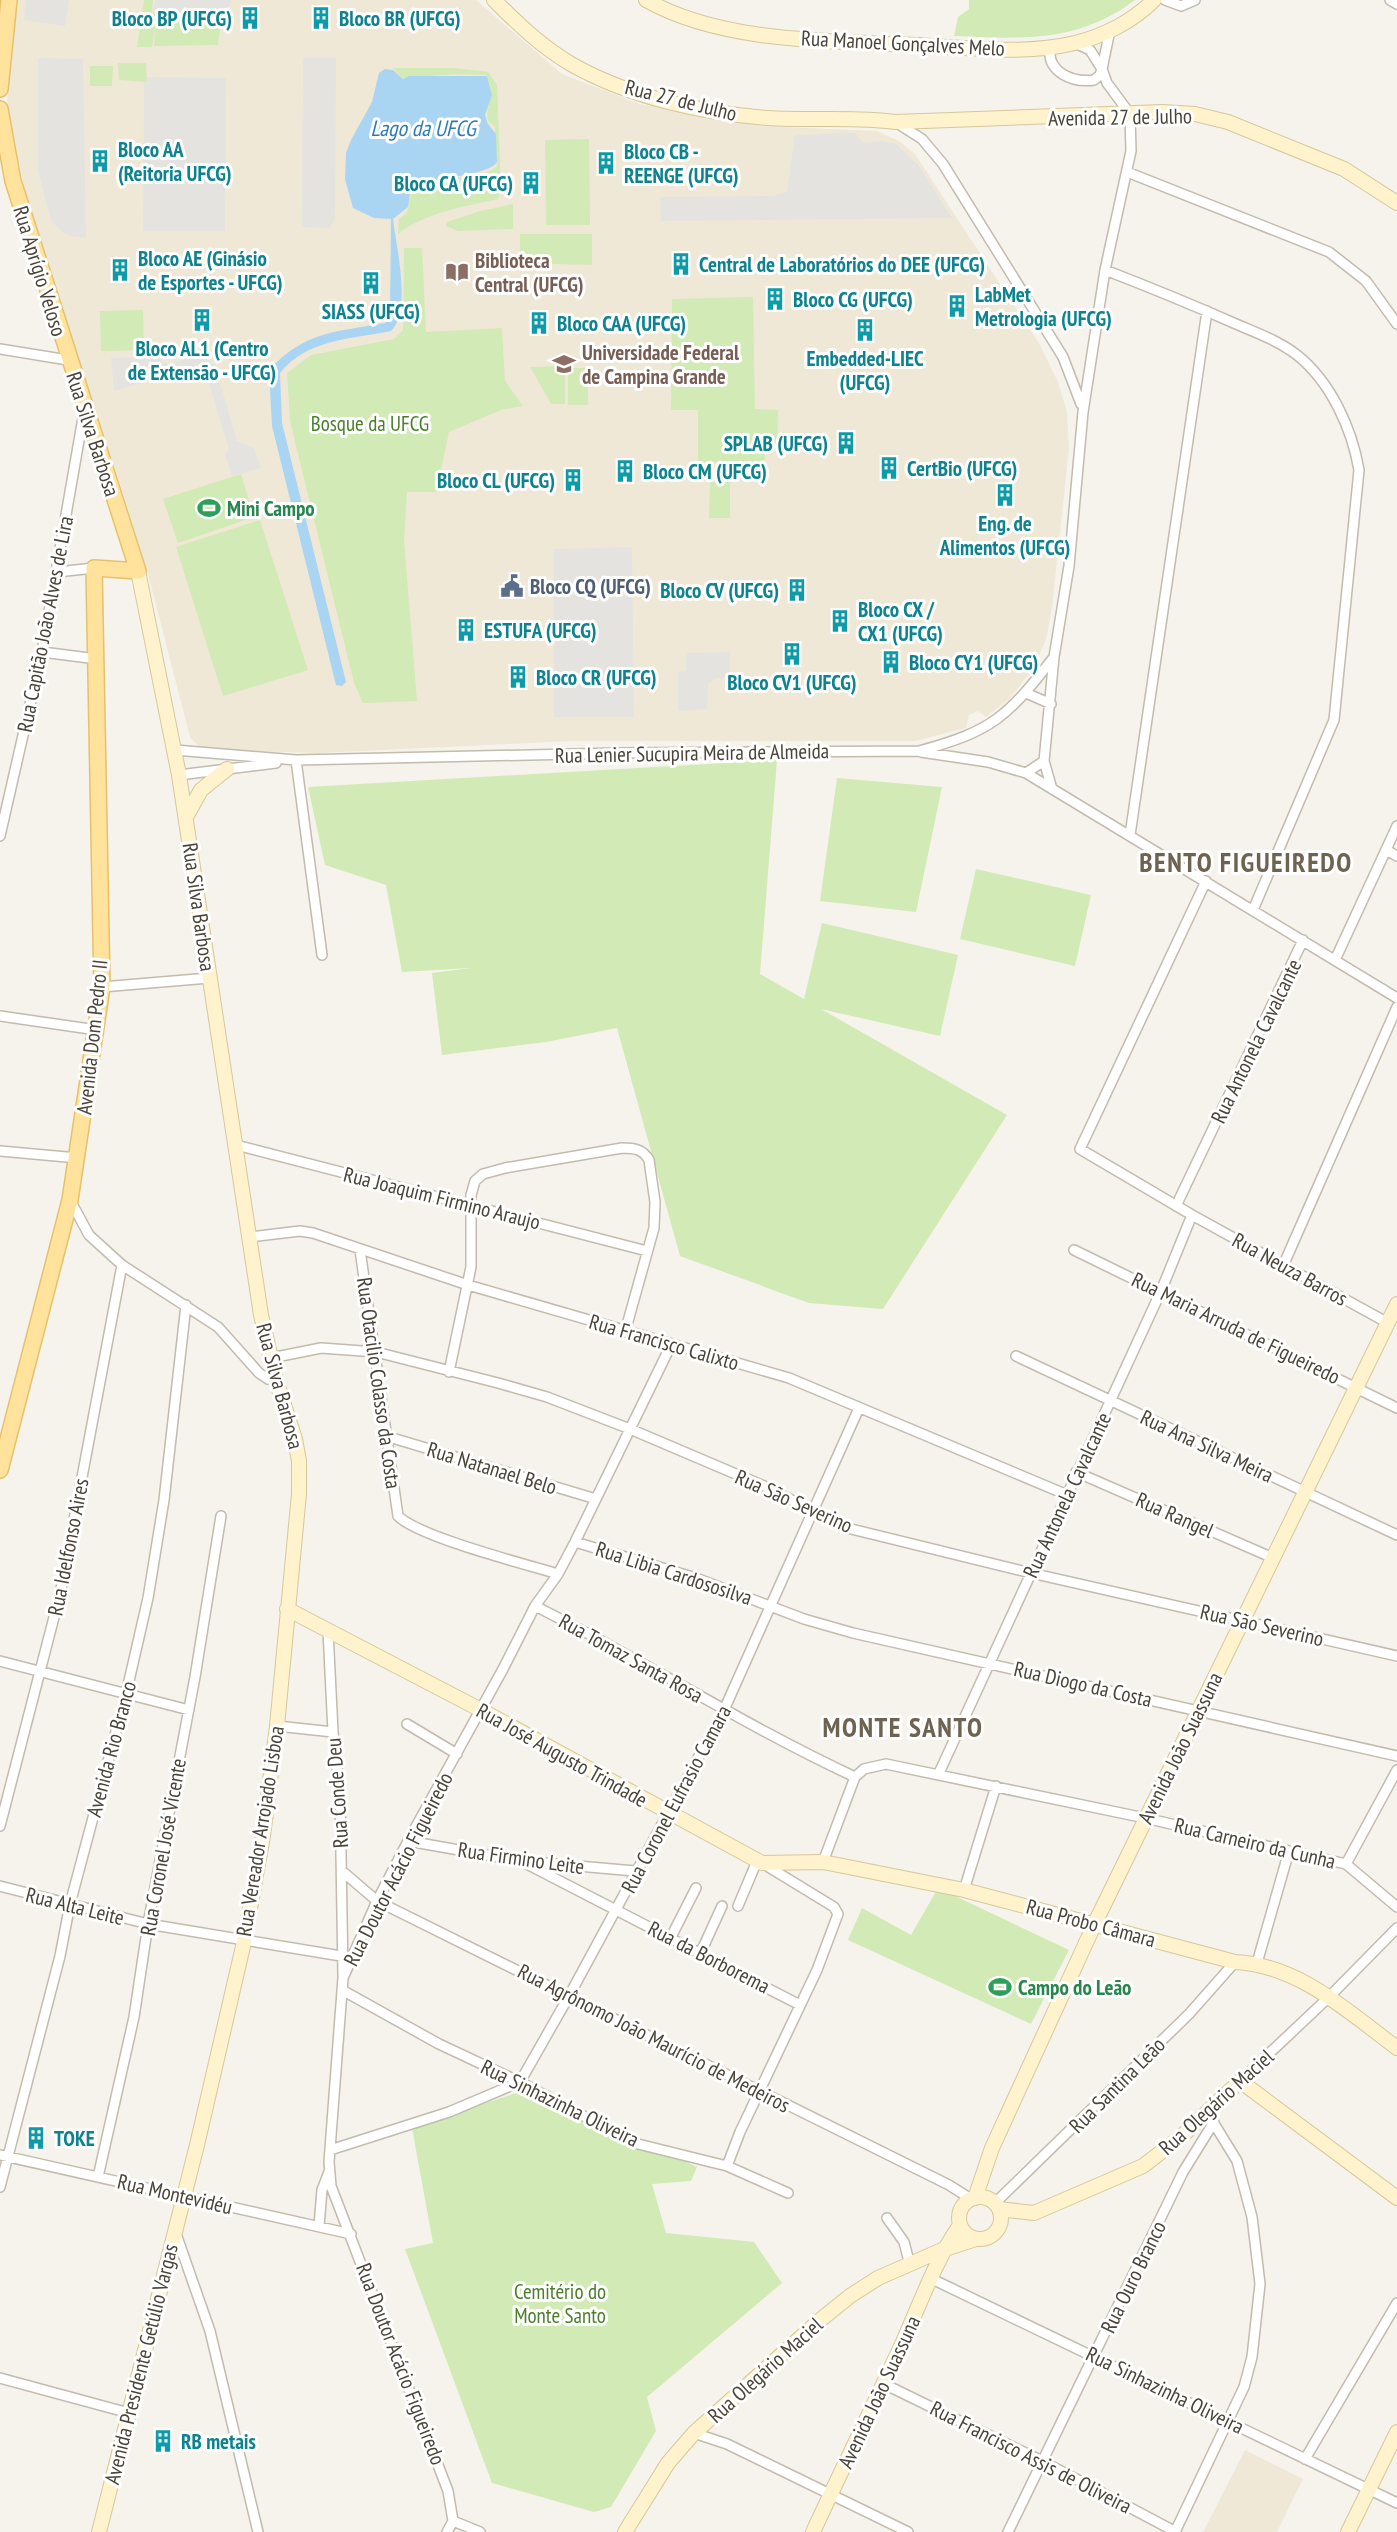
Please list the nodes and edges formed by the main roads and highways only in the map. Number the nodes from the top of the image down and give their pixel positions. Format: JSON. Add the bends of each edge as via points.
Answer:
{"nodes":[{"id":1,"x":9,"y":0,"type":"edge"},
{"id":2,"x":494,"y":0,"type":"edge"},
{"id":3,"x":646,"y":0,"type":"edge"},
{"id":4,"x":1154,"y":0,"type":"edge"},
{"id":5,"x":0,"y":89,"type":"edge"},
{"id":6,"x":0,"y":109,"type":"edge"},
{"id":7,"x":896,"y":122,"type":"joint"},
{"id":8,"x":6,"y":180,"type":"edge"},
{"id":9,"x":1397,"y":203,"type":"edge"},
{"id":10,"x":68,"y":360,"type":"joint"},
{"id":11,"x":138,"y":571,"type":"junction"},
{"id":12,"x":227,"y":769,"type":"road end"},
{"id":13,"x":186,"y":819,"type":"junction"},
{"id":14,"x":1397,"y":1304,"type":"edge"},
{"id":15,"x":299,"y":1461,"type":"joint"},
{"id":16,"x":0,"y":1470,"type":"edge"},
{"id":17,"x":287,"y":1609,"type":"junction"},
{"id":18,"x":760,"y":1862,"type":"joint"},
{"id":19,"x":1095,"y":1923,"type":"junction"},
{"id":20,"x":1397,"y":2048,"type":"edge"},
{"id":21,"x":183,"y":2195,"type":"joint"},
{"id":22,"x":973,"y":2198,"type":"junction"},
{"id":23,"x":1397,"y":2198,"type":"edge"},
{"id":24,"x":997,"y":2206,"type":"junction"},
{"id":25,"x":960,"y":2224,"type":"junction"},
{"id":26,"x":976,"y":2239,"type":"junction"},
{"id":27,"x":942,"y":2250,"type":"junction"},
{"id":28,"x":1397,"y":2432,"type":"edge"},
{"id":29,"x":99,"y":2532,"type":"edge"},
{"id":30,"x":625,"y":2532,"type":"edge"},
{"id":31,"x":813,"y":2532,"type":"edge"},
{"id":32,"x":1348,"y":2532,"type":"edge"}],
"edges":[{"from":1,"to":5,"type":"main road"},
{"from":2,"to":7,"type":"main road","name":"Rua 27 de Julho","via":[[539,42],[572,64],[654,97],[768,118]]},
{"from":3,"to":4,"type":"main road","name":"Rua Manoel Gonçalves Melo","via":[[660,8],[728,28],[786,37],[1050,48],[1110,30],[1131,20]]},
{"from":6,"to":8,"type":"main road","name":"Rua Aprígio Veloso"},
{"from":7,"to":9,"type":"main road","name":"Avenida 27 de Julho","via":[[1195,114],[1228,122],[1344,169]]},
{"from":8,"to":10,"type":"main road","name":"Rua Aprígio Veloso"},
{"from":10,"to":11,"type":"main road","name":"Rua Silva Barbosa"},
{"from":11,"to":13,"type":"main road","name":"Rua Silva Barbosa"},
{"from":11,"to":16,"type":"main road","name":"Avenida Dom Pedro II","via":[[94,568],[102,987],[70,1200]]},
{"from":12,"to":13,"type":"main road","via":[[201,790]]},
{"from":13,"to":15,"type":"main road","name":"Rua Silva Barbosa","via":[[261,1315]]},
{"from":14,"to":19,"type":"main road","name":"Avenida João Suassuna"},
{"from":15,"to":17,"type":"main road","name":"Rua Vereador Arrojado Lisboa"},
{"from":17,"to":18,"type":"main road","name":"Rua José Augusto Trindade"},
{"from":17,"to":21,"type":"main road","name":"Rua Vereador Arrojado Lisboa","via":[[263,1836],[244,1942]]},
{"from":18,"to":19,"type":"main road","name":"Rua Probo Câmara","via":[[823,1862],[964,1890]]},
{"from":19,"to":20,"type":"main road","name":"Rua Probo Câmara","via":[[1291,1974]]},
{"from":19,"to":22,"type":"main road","name":"Avenida João Suassuna"},
{"from":21,"to":29,"type":"main road","name":"Avenida Presidente Getúlio Vargas"},
{"from":22,"to":24,"type":"main road","via":[[986,2198]]},
{"from":22,"to":25,"type":"main road","via":[[960,2213]]},
{"from":23,"to":24,"type":"main road","name":"Rua Olegário Maciel","via":[[1240,2081],[1210,2117],[1143,2166],[1034,2213]]},
{"from":24,"to":26,"type":"main road","via":[[1001,2216],[997,2230],[988,2238]]},
{"from":25,"to":26,"type":"main road","via":[[966,2234]]},
{"from":25,"to":27,"type":"main road","name":"Avenida João Suassuna"},
{"from":26,"to":27,"type":"main road"},
{"from":27,"to":30,"type":"main road","name":"Rua Olegário Maciel","via":[[879,2278],[850,2296],[694,2433],[668,2463]]},
{"from":27,"to":31,"type":"main road","name":"Avenida João Suassuna"},
{"from":28,"to":32,"type":"main road"}]}
